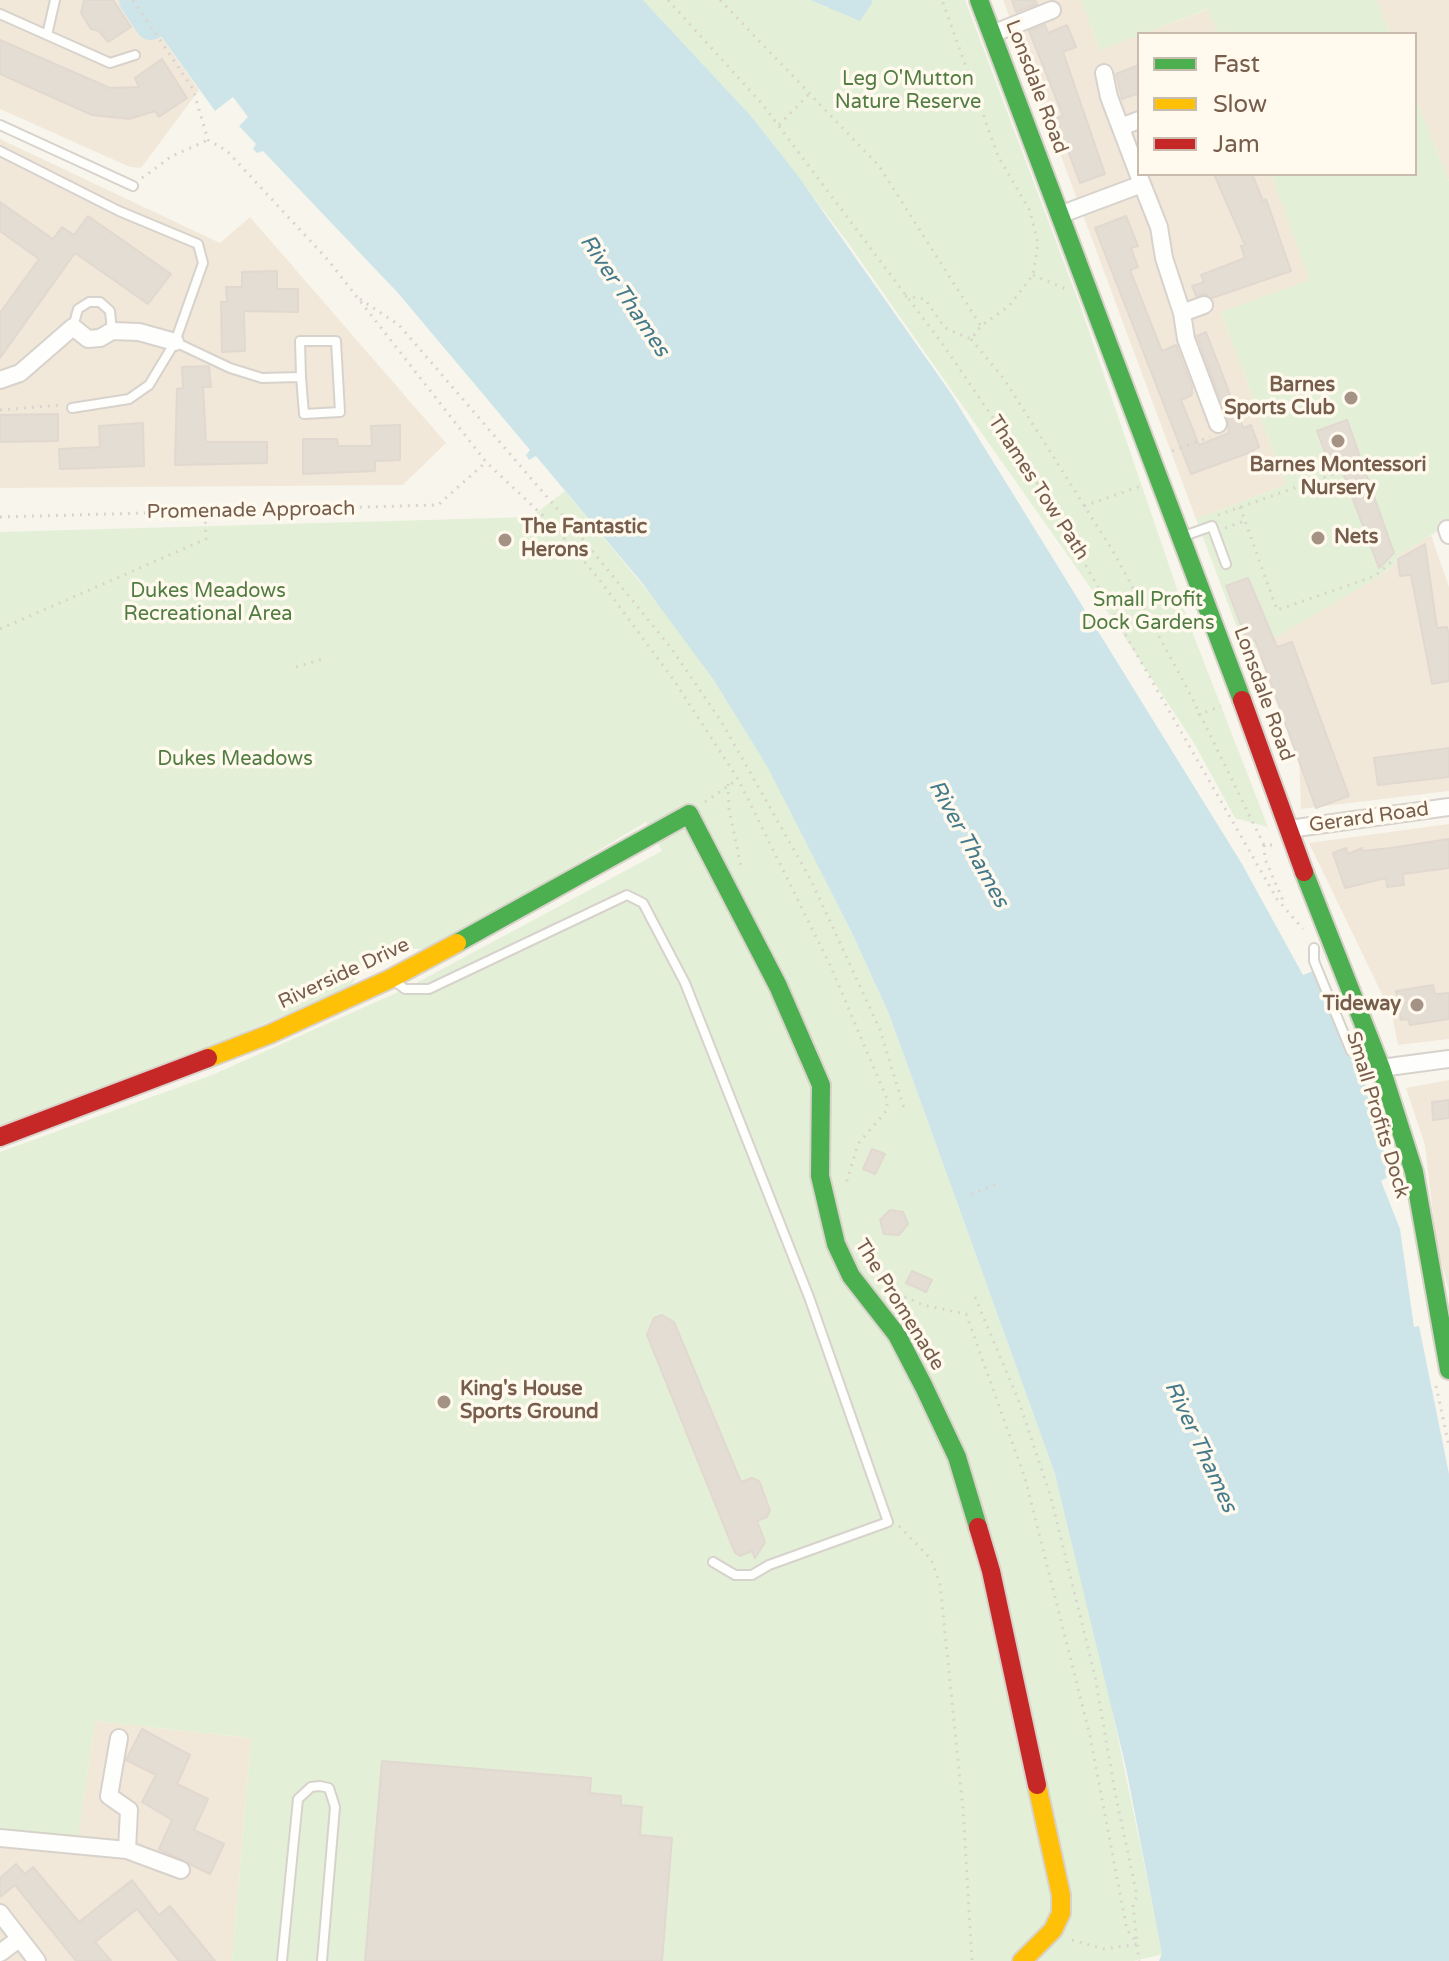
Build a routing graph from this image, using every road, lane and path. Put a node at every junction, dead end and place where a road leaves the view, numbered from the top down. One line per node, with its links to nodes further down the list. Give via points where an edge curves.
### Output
1 (55, 0): 10 (lane)
2 (133, 0): 18 (path, via 193,89)
3 (668, 0): 16 (path, Thames Tow Path)
4 (720, 0): 13 (path)
5 (942, 0): 25 (path, via 998,156 1030,211 1038,244)
6 (979, 0): 9 (street, Lonsdale Road)
7 (1052, 10): 9 (street)
8 (0, 14): 10 (lane)
9 (992, 34): 24 (street, Lonsdale Road)
10 (47, 35): 11 (lane, via 110,63)
11 (135, 55)
12 (1104, 73): 17 (street)
13 (811, 92): 16 (path); 31 (path, via 879,166)
14 (1137, 121): 17 (street)
15 (0, 125): 23 (lane)
16 (779, 125): 27 (path, Thames Tow Path)
17 (1121, 127): 20 (street)
18 (208, 140): 23 (path, via 172,156); 28 (path, via 227,151)
19 (0, 151): 35 (lane, via 198,244 203,263)
20 (1137, 170)
21 (1139, 176): 22 (street)
22 (1142, 184): 24 (street); 30 (street)
23 (133, 186)
24 (1062, 214): 41 (street, Lonsdale Road)
25 (1033, 275): 26 (path); 31 (path, via 1009,306)
26 (1048, 282)
27 (905, 296): 34 (path, via 925,299 945,328); 67 (path, Thames Tow Path, via 1046,496)
28 (357, 297): 42 (path); 73 (path, via 399,325 572,526 671,648 721,721 843,947 880,1030)
29 (1204, 305): 30 (street)
30 (1182, 313): 40 (street, via 1186,339)
31 (981, 326): 34 (path)
32 (73, 327): 33 (street, via 88,339); 33 (lane, via 78,309 100,302 110,311); 37 (street, via 20,373)
33 (112, 331): 35 (street)
34 (971, 339): 45 (path, via 1004,379)
35 (175, 342): 36 (lane, via 262,378); 38 (lane, via 149,385 129,399)
36 (301, 377): 36 (lane, via 300,341 336,341 340,412 304,414)
37 (0, 380)
38 (72, 408): 39 (path)
39 (0, 410)
40 (1218, 424): 41 (path, via 1221,433)
41 (1153, 457): 44 (street, Lonsdale Road)
42 (486, 462): 47 (path, Promenade Approach, via 438,505); 60 (path, via 555,527 599,579)
43 (1365, 463): 46 (path)
44 (1161, 479): 45 (path); 52 (street, Lonsdale Road)
45 (1084, 506): 59 (path)
46 (1240, 507): 49 (path); 50 (path)
47 (205, 513): 48 (path, Promenade Approach); 55 (path, via 206,539)
48 (0, 517)
49 (1210, 518)
50 (1245, 521): 51 (path); 53 (path, via 1277,610 1375,576)
51 (1234, 525)
52 (1183, 536): 54 (lane, via 1212,526); 58 (street, Lonsdale Road)
53 (1391, 562)
54 (1226, 564)
55 (0, 629)
56 (322, 659): 57 (path)
57 (296, 667)
58 (1241, 699): 59 (path); 64 (street, Lonsdale Road)
59 (1198, 715): 65 (path)
60 (738, 779): 61 (path); 76 (path, via 831,967 887,1099 887,1110 858,1144)
61 (728, 784): 63 (path); 66 (path)
62 (1449, 807): 64 (street, Gerard Road)
63 (689, 814): 69 (street, Riverside Drive); 91 (street, The Promenade, via 778,986 821,1085 820,1176 836,1244 851,1276 897,1335 957,1457 991,1571 1061,1895 1061,1913)
64 (1292, 837): 65 (path); 72 (street, Lonsdale Road)
65 (1264, 845): 67 (path)
66 (743, 876)
67 (1288, 911): 68 (path, Thames Tow Path)
68 (1314, 948): 70 (lane, via 1314,961)
69 (390, 979): 74 (street, Riverside Drive, via 211,1058); 84 (lane, via 405,989 429,989 627,895 643,903 691,997 809,1297)
70 (1351, 1051)
71 (1449, 1059): 72 (street)
72 (1381, 1068): 80 (street, Lonsdale Road, via 1414,1172)
73 (904, 1108)
74 (0, 1137)
75 (997, 1184): 77 (path)
76 (843, 1192)
77 (971, 1194)
78 (883, 1284): 93 (path, via 914,1302 966,1314 1025,1478 1090,1736 1127,1930)
79 (975, 1297): 93 (path, via 1014,1387 1050,1494 1089,1648 1137,1896 1133,1906)
80 (1446, 1332): 81 (street, Lonsdale Road)
81 (1449, 1370)
82 (1436, 1386): 83 (path)
83 (1449, 1446)
84 (888, 1522): 85 (lane, via 752,1575 735,1575); 98 (path, via 904,1529 931,1559 940,1584)
85 (713, 1562)
86 (119, 1738): 88 (street, via 109,1796 129,1810)
87 (0, 1838): 88 (street)
88 (127, 1850): 89 (street)
89 (181, 1870)
90 (0, 1913): 92 (street)
91 (1053, 1930): 93 (path, via 1084,1946); 99 (street)
92 (19, 1939): 94 (street); 95 (street)
93 (1138, 1944): 100 (path)
94 (0, 1953)
95 (37, 1961)
96 (282, 1961): 97 (lane, via 298,1799 320,1786 329,1788 335,1807)
97 (322, 1961)
98 (972, 1961)
99 (1022, 1961)
100 (1139, 1961)

